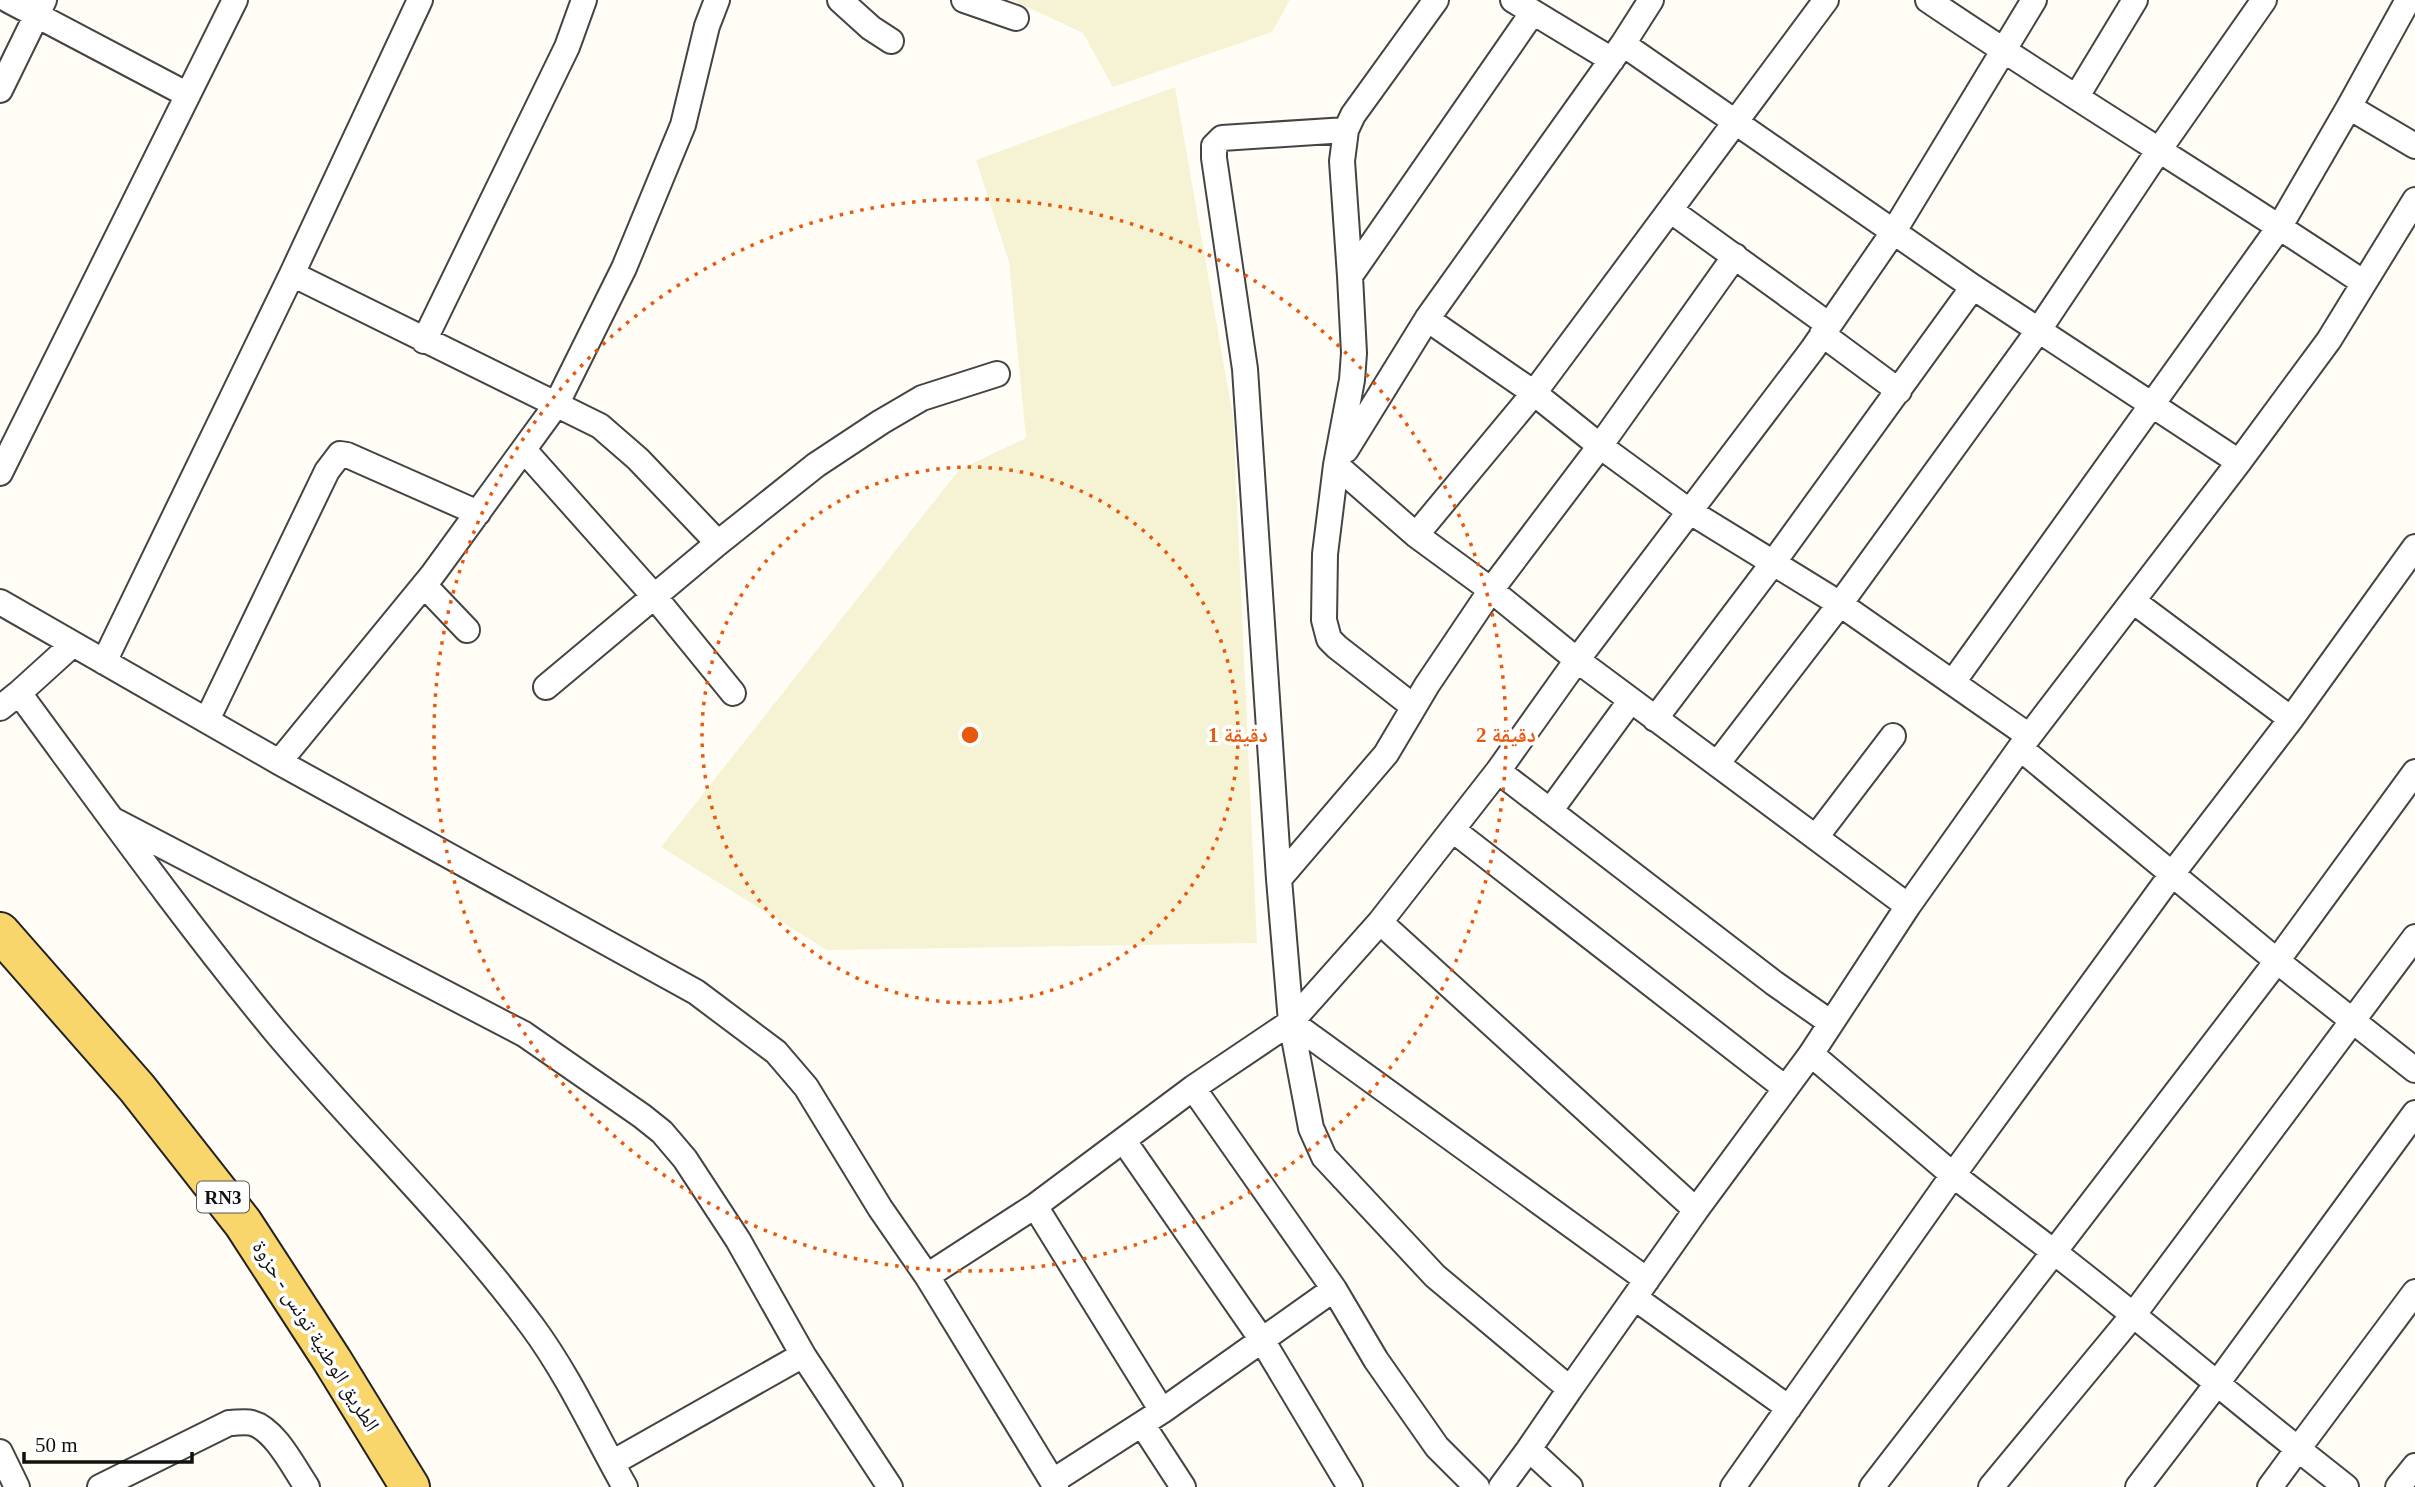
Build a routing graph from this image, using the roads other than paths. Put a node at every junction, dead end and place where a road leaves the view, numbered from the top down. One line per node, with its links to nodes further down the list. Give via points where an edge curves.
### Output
1 (8, 0): 17 (street)
2 (235, 0): 23 (street)
3 (420, 0): 35 (street)
4 (584, 0): 42 (street, via 567,47)
5 (717, 0): 46 (street, via 683,125 624,268)
6 (840, 0): 19 (street)
7 (964, 0): 18 (street)
8 (1436, 0): 27 (street)
9 (1651, 0): 21 (street)
10 (1826, 0): 26 (street)
11 (1928, 0): 20 (street)
12 (2034, 0): 20 (street)
13 (2135, 0): 24 (street)
14 (2264, 0): 29 (street)
15 (2408, 0): 25 (street)
16 (1533, 7): 21 (street); 36 (street)
17 (40, 8): 22 (street); 23 (street)
18 (1016, 18)
19 (891, 41)
20 (2004, 51): 24 (street); 33 (street)
21 (1617, 52): 26 (street); 39 (street)
22 (0, 90)
23 (188, 95): 52 (street)
24 (2077, 96): 29 (street)
25 (2349, 107): 28 (street); 32 (street)
26 (1735, 124): 31 (street); 33 (street)
27 (1346, 130): 36 (street, via 1342,161); 89 (street, via 1222,138 1214,146 1245,369)
28 (2415, 146)
29 (2159, 150): 32 (street); 41 (street)
30 (2415, 200): 37 (street)
31 (1671, 210): 34 (street); 45 (street)
32 (2280, 226): 37 (street); 47 (street)
33 (1894, 230): 38 (street); 40 (street)
34 (1735, 256): 40 (street); 48 (street)
35 (292, 274): 42 (street); 68 (street)
36 (1350, 276): 51 (street, via 1352,380)
37 (2364, 283): 50 (street, via 2329,340)
38 (1973, 288): 41 (street); 44 (street)
39 (1427, 319): 45 (street); 51 (street)
40 (1826, 329): 44 (street); 53 (street)
41 (2038, 331): 47 (street); 64 (street)
42 (424, 341): 46 (street)
43 (997, 374): 56 (street, via 922,398 881,422 816,465)
44 (1899, 391): 58 (street)
45 (1534, 393): 48 (street); 55 (street)
46 (556, 405): 49 (street); 56 (street, via 600,426 619,442)
47 (2151, 407): 50 (street); 69 (street)
48 (1600, 446): 53 (street); 60 (street)
49 (524, 450): 54 (street); 61 (street)
50 (2239, 462): 62 (street)
51 (1336, 466): 55 (street); 74 (street, via 1325,554 1324,620 1329,639)
52 (0, 473)
53 (1689, 510): 58 (street); 67 (street)
54 (478, 513): 59 (street); 77 (street, via 340,454 327,471)
55 (1416, 535): 60 (street)
56 (718, 543): 61 (street)
57 (2415, 547): 76 (street)
58 (1773, 563): 64 (street); 75 (street)
59 (424, 586): 65 (street); 80 (street)
60 (1491, 590): 67 (street); 74 (street)
61 (654, 596): 70 (street); 71 (street)
62 (2133, 601): 76 (street); 79 (street)
63 (0, 602): 66 (street)
64 (1840, 604): 69 (street); 81 (street)
65 (467, 630)
66 (73, 645): 68 (street); 72 (street)
67 (1577, 660): 73 (street); 82 (street)
68 (104, 662): 77 (street)
69 (1953, 682): 79 (street)
70 (546, 687)
71 (733, 693)
72 (10, 700): 85 (street)
73 (1631, 700): 75 (street); 84 (street)
74 (1414, 707): 89 (street, via 1386,754)
75 (1655, 719): 81 (street)
76 (2291, 719): 88 (street)
77 (207, 720): 80 (street)
78 (1893, 736): 87 (street)
79 (2025, 742): 88 (street); 90 (street)
80 (279, 762): 108 (street, via 696,992 776,1052 806,1087)
81 (1717, 764): 87 (street)
82 (1498, 771): 84 (street); 86 (street)
83 (2415, 772): 94 (street)
84 (1550, 811): 97 (street)
85 (111, 818): 114 (street, via 524,1034 642,1116 685,1159 738,1240); 122 (street, via 183,918 277,1033 453,1227 534,1328)
86 (1453, 830): 91 (street); 101 (street)
87 (1816, 837): 90 (street)
88 (2172, 874): 94 (street); 104 (street)
89 (1279, 879): 96 (street)
90 (1908, 906): 97 (street)
91 (1380, 922): 96 (street); 106 (street)
92 (0, 932): 128 (main road, الطريق الوطنية تونس - حزوة / RN3, via 137,1088 243,1223)
93 (2415, 937): 95 (street)
94 (2277, 961): 95 (street); 107 (street)
95 (2353, 1021): 99 (street); 112 (street)
96 (1291, 1022): 100 (street); 110 (street); 116 (street, via 1311,1128 1324,1157 1435,1276)
97 (1831, 1023): 98 (street)
98 (1811, 1054): 101 (street); 104 (street)
99 (2415, 1070)
100 (1193, 1088): 103 (street); 109 (street)
101 (1785, 1088): 106 (street)
102 (2415, 1113): 115 (street)
103 (1124, 1141): 105 (street); 113 (street)
104 (1954, 1175): 107 (street); 117 (street)
105 (1035, 1206): 108 (street); 118 (street)
106 (1696, 1210): 110 (street)
107 (2054, 1252): 112 (street); 137 (street)
108 (927, 1276): 124 (street)
109 (1334, 1289): 113 (street); 133 (street, via 1376,1360 1437,1447)
110 (1641, 1289): 116 (street); 117 (street)
111 (2415, 1292): 119 (street)
112 (2134, 1314): 115 (street); 138 (street)
113 (1262, 1340): 118 (street); 132 (street)
114 (803, 1355): 122 (street); 130 (street)
115 (2216, 1385): 119 (street); 139 (street)
116 (1570, 1389): 120 (street)
117 (1790, 1408): 136 (street)
118 (1152, 1417): 124 (street); 131 (street)
119 (2298, 1448): 140 (street); 141 (street)
120 (1529, 1450): 134 (street); 135 (street)
121 (0, 1452): 125 (street)
122 (612, 1463): 129 (street)
123 (2415, 1466): 142 (street)
124 (1054, 1484)
125 (17, 1487)
126 (100, 1487): 127 (street, via 229,1423 241,1422 264,1428)
127 (307, 1487)
128 (410, 1487)
129 (625, 1487)
130 (890, 1487)
131 (1183, 1487)
132 (1350, 1487)
133 (1477, 1487)
134 (1501, 1487)
135 (1570, 1487)
136 (1733, 1487)
137 (1872, 1487)
138 (1992, 1487)
139 (2138, 1487)
140 (2270, 1487)
141 (2346, 1487)
142 (2398, 1487)

